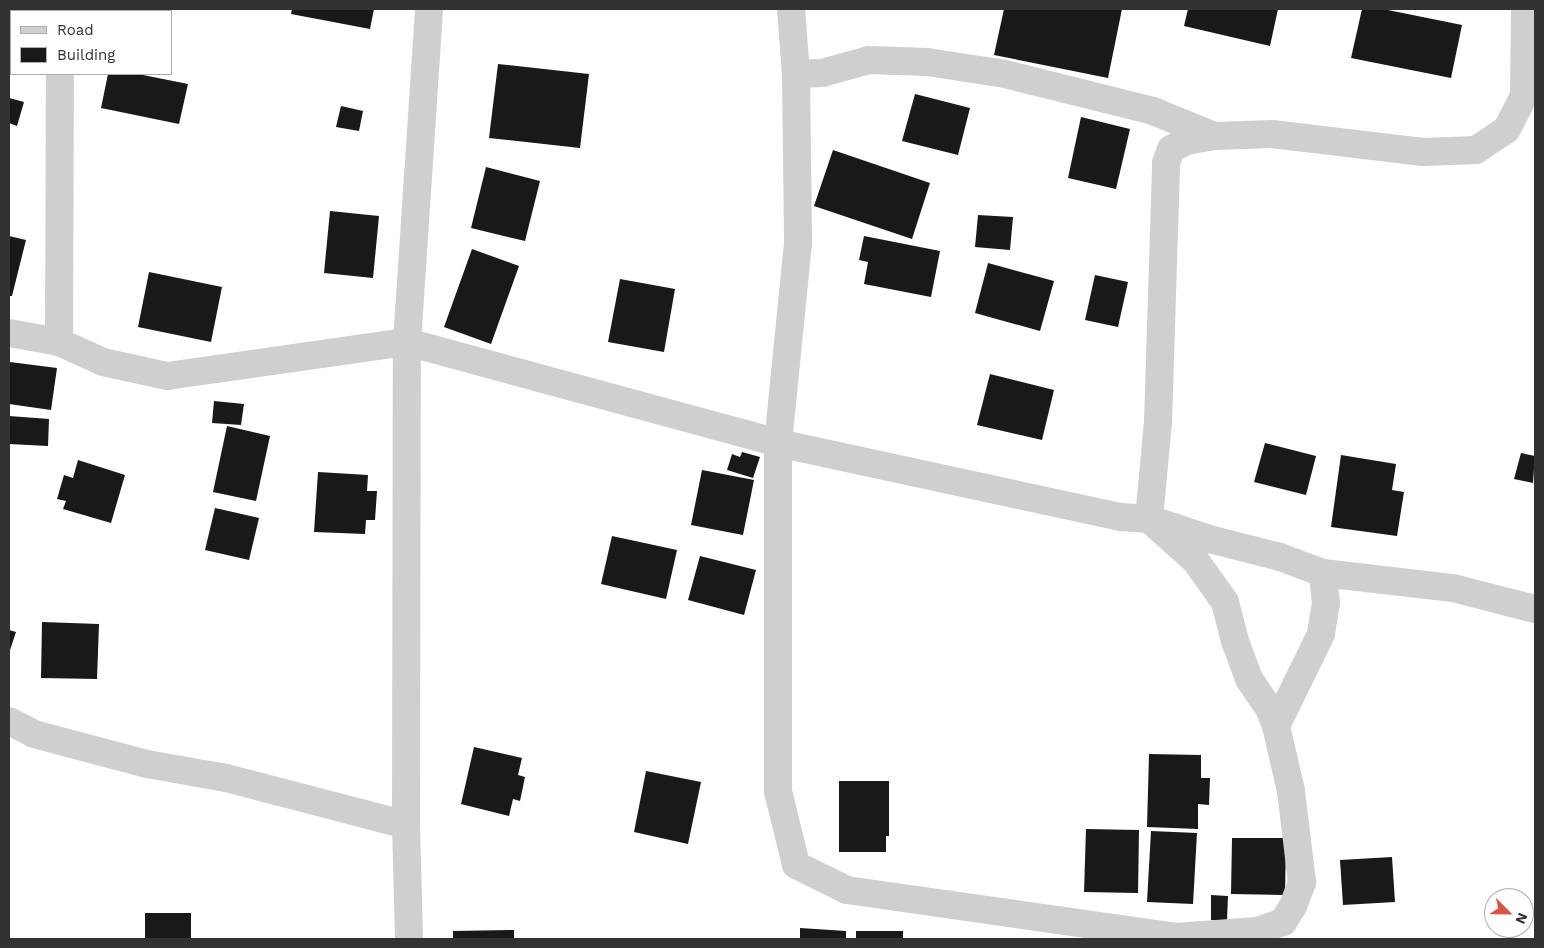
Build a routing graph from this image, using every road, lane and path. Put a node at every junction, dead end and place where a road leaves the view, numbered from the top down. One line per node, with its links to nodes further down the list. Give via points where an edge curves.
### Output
1 (429, 9): 9 (street)
2 (791, 9): 4 (street)
3 (1525, 9): 6 (street, via 1524,95 1507,129 1476,150 1423,152 1272,134)
4 (796, 74): 6 (street, via 822,73 869,60 927,62 1005,74 1144,109); 10 (street, via 798,243)
5 (60, 75): 8 (street)
6 (1214, 136): 11 (street, via 1186,140 1172,149 1166,163 1158,422)
7 (9, 333): 8 (street)
8 (59, 342): 9 (street, via 103,362 167,376)
9 (407, 342): 10 (street); 16 (street)
10 (778, 443): 11 (street, via 1121,517); 15 (street, via 778,791 796,865 847,890 1176,937 1257,931 1283,922 1302,882 1290,791)
11 (1149, 519): 12 (street, via 1213,540 1280,556); 15 (street, via 1195,560 1225,602 1249,680 1270,710)
12 (1323, 573): 13 (street, via 1453,588); 15 (street, via 1326,603 1321,634)
13 (1535, 609)
14 (9, 721): 16 (street, via 34,734 147,764 226,778)
15 (1276, 726)
16 (406, 825): 17 (street)
17 (409, 939)

